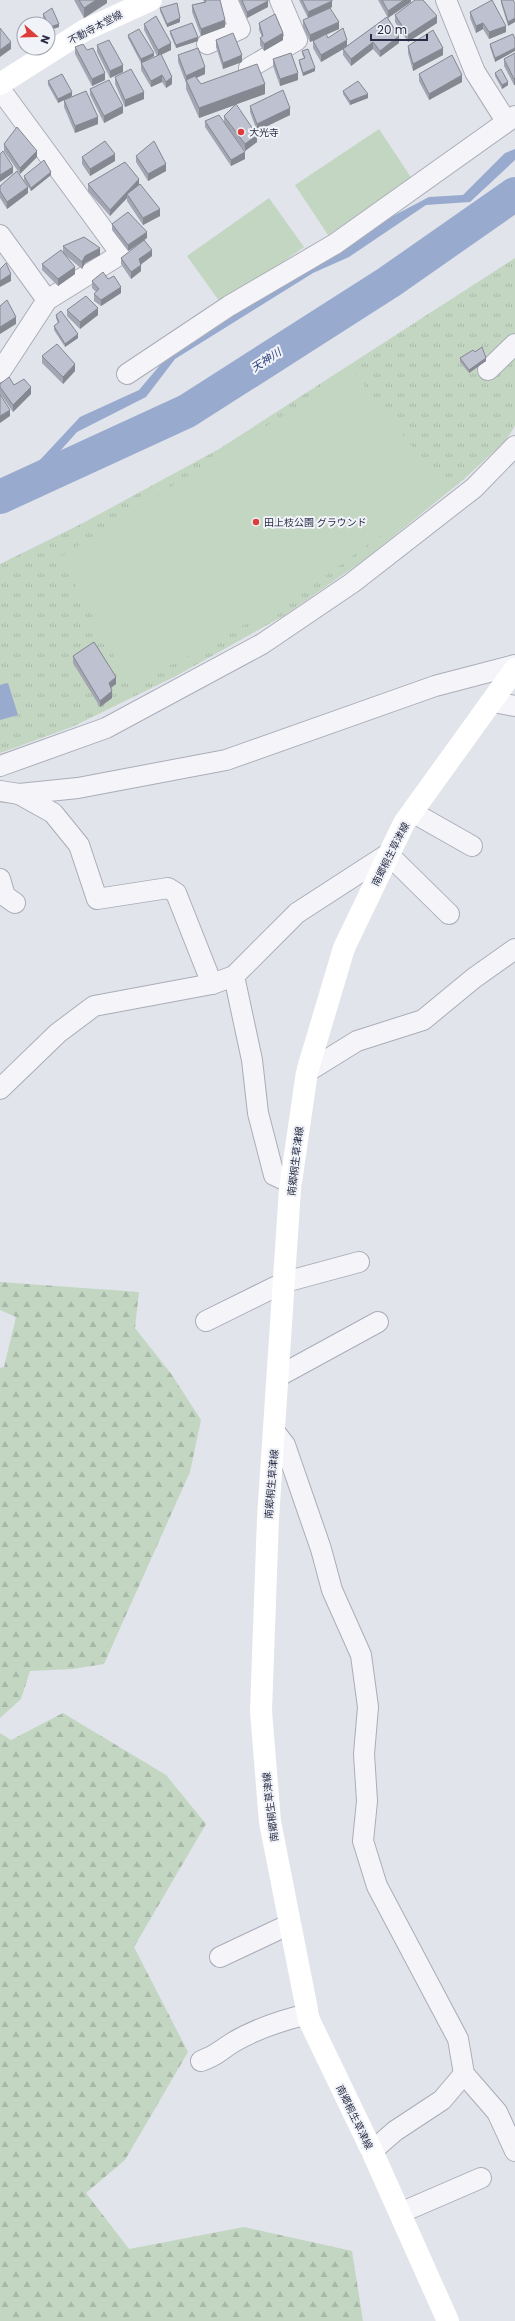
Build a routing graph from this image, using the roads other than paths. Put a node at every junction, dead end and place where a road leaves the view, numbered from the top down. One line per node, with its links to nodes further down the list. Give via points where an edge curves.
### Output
1 (152, 0): 7 (main road, 不動寺本堂線, via 85,30)
2 (226, 0): 5 (street, via 240,29)
3 (280, 0): 6 (street, via 297,40)
4 (446, 0): 9 (street, via 475,72)
5 (207, 44)
6 (249, 68)
7 (0, 84)
8 (0, 89): 11 (street, via 121,254)
9 (511, 118): 15 (street, via 335,244 229,306)
10 (0, 235): 11 (street)
11 (47, 300): 14 (street)
12 (515, 344): 13 (street)
13 (488, 370)
14 (0, 372)
15 (127, 374)
16 (515, 446): 21 (street, via 474,488 358,579 262,644 106,728)
17 (515, 665): 22 (street, via 435,686 226,760 78,788)
18 (515, 669): 19 (main road, 南郷桐生草津線)
19 (493, 702): 20 (street); 23 (main road, 南郷桐生草津線)
20 (515, 706)
21 (0, 766)
22 (10, 792): 31 (street, via 53,813 79,845 97,899 168,888 176,893)
23 (412, 812): 24 (street); 25 (main road, 南郷桐生草津線)
24 (472, 846)
25 (388, 854): 28 (street); 30 (street, via 297,913); 32 (main road, 南郷桐生草津線, via 344,948)
26 (0, 879): 27 (street, via 5,896)
27 (15, 902)
28 (449, 914)
29 (515, 950): 32 (street, via 474,978 423,1020 357,1041)
30 (234, 976): 31 (street); 34 (street, via 252,1060 258,1113 274,1175)
31 (212, 984): 33 (street, via 94,1006 58,1033)
32 (307, 1072): 34 (main road, 南郷桐生草津線)
33 (0, 1089)
34 (291, 1183): 36 (main road, 南郷桐生草津線)
35 (359, 1262): 36 (street)
36 (285, 1282): 37 (street); 39 (main road, 南郷桐生草津線)
37 (206, 1321)
38 (378, 1322): 39 (street)
39 (279, 1376): 40 (main road, 南郷桐生草津線)
40 (275, 1432): 41 (main road, 南郷桐生草津線, via 268,1518 261,1711 270,1822); 45 (street, via 284,1445 321,1549 332,1590 361,1655 368,1706 364,1754 367,1801 363,1841 377,1886 458,2039)
41 (290, 1924): 42 (street); 43 (main road, 南郷桐生草津線)
42 (220, 1957)
43 (308, 2014): 44 (street, via 282,2020 232,2043 216,2056); 46 (main road, 南郷桐生草津線)
44 (201, 2061)
45 (464, 2074): 46 (street, via 442,2100 395,2130); 47 (street, via 498,2112)
46 (372, 2151): 49 (main road, 南郷桐生草津線)
47 (515, 2151)
48 (481, 2178): 49 (street)
49 (400, 2213): 50 (main road, 南郷桐生草津線)
50 (448, 2321)

